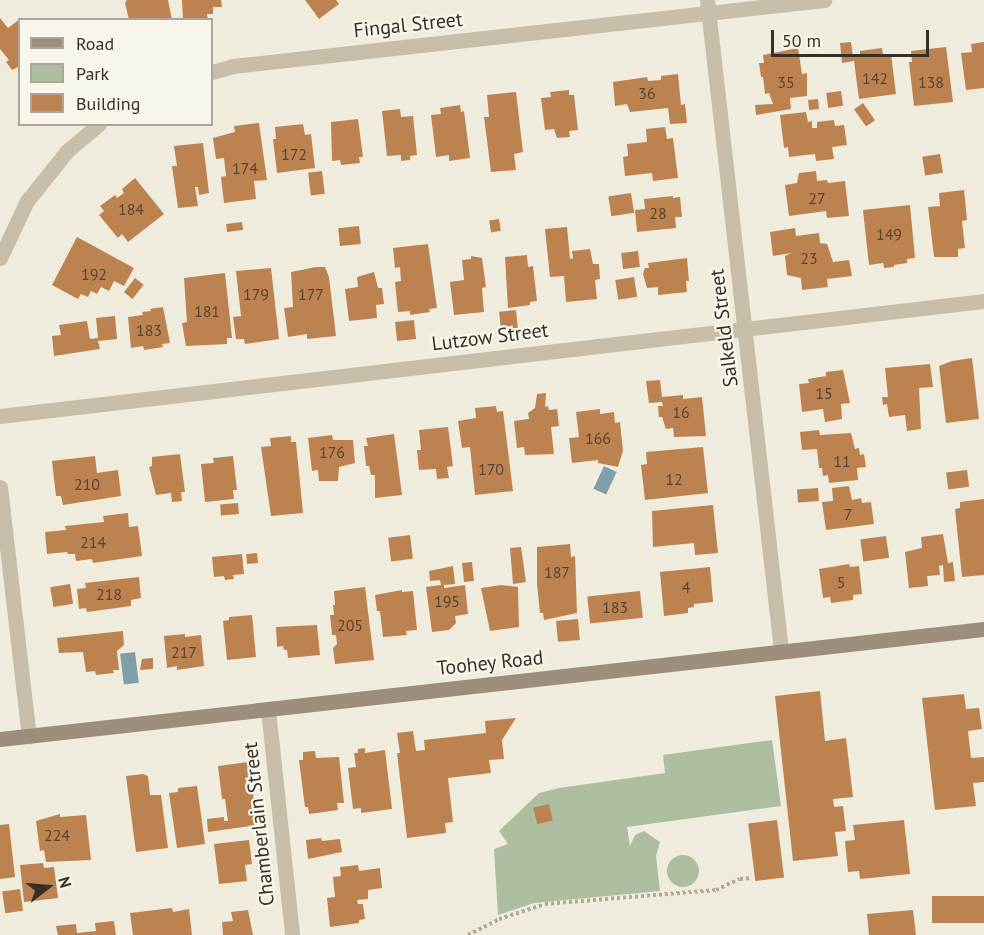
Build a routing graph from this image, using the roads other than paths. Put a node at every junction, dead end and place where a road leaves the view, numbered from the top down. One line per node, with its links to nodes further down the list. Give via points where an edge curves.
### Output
1 (824, 0): 2 (street, Fingal Street)
2 (708, 6): 3 (street, Fingal Street, via 233,66); 7 (street, Salkeld Street)
3 (213, 72)
4 (97, 126): 5 (street, via 67,151 27,201)
5 (0, 258)
6 (984, 301): 7 (street, Lutzow Street)
7 (745, 328): 8 (street, Lutzow Street); 11 (street, Salkeld Street)
8 (0, 416)
9 (0, 487): 13 (street)
10 (984, 628): 11 (main road, Toohey Road)
11 (781, 651): 12 (main road, Toohey Road)
12 (268, 709): 13 (main road, Toohey Road); 15 (street, Chamberlain Street)
13 (29, 736): 14 (main road, Toohey Road)
14 (0, 739)
15 (292, 935)

